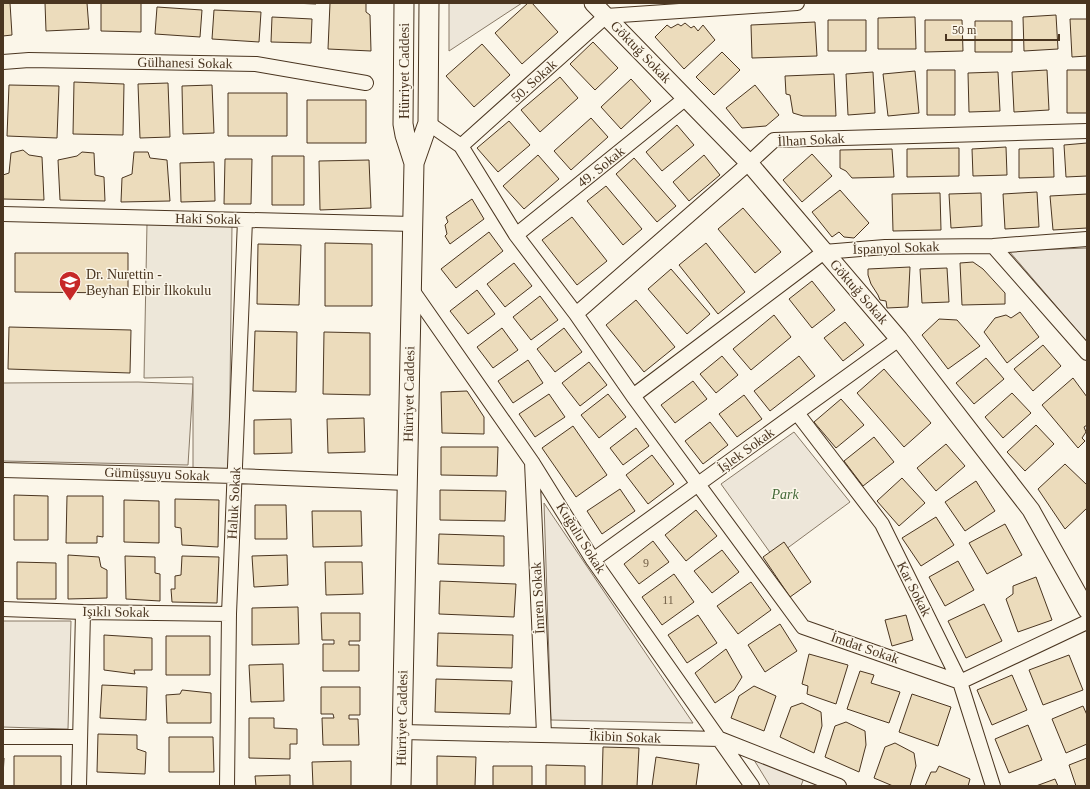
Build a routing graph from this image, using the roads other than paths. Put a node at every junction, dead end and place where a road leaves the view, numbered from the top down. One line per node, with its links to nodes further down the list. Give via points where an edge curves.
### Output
1 (404, 3): 12 (main road, Hürriyet Caddesi, via 403,124)
2 (429, 3): 9 (main road)
3 (593, 3): 5 (street, Göktuğ Sokak)
4 (797, 3): 5 (street)
5 (606, 16): 8 (street, Göktuğ Sokak); 11 (street, 50. Sokak)
6 (3, 62): 7 (street, Gülhanesi Sokak, via 29,60 256,64)
7 (366, 83)
8 (686, 98): 13 (street, Göktuğ Sokak); 17 (street, 49. Sokak)
9 (428, 123): 11 (street); 12 (main road)
10 (1087, 131): 13 (street, İlhan Sokak, via 774,140)
11 (461, 146): 17 (street, İmdat Sokak)
12 (414, 163): 16 (main road, Hürriyet Caddesi)
13 (749, 163): 20 (street, Göktuğ Sokak); 22 (street, İlhan Sokak)
14 (3, 214): 15 (street, Haki Sokak)
15 (245, 220): 16 (street, Haki Sokak); 29 (street, Haluk Sokak)
16 (413, 224): 21 (main road, Hürriyet Caddesi)
17 (516, 235): 22 (street, İmdat Sokak)
18 (1087, 239): 19 (street, İspanyol Sokak)
19 (993, 246): 20 (street, İspanyol Sokak, via 884,247); 24 (street)
20 (824, 252): 23 (street, Göktuğ Sokak); 25 (street)
21 (412, 290): 27 (street, Kuğulu Sokak); 30 (main road, Hürriyet Caddesi)
22 (576, 314): 25 (street, İmdat Sokak)
23 (899, 339): 26 (street, İşlek Sokak); 34 (street, Göktuğ Sokak, via 1031,510)
24 (1087, 353)
25 (633, 396): 31 (street, İmdat Sokak)
26 (797, 413): 31 (street, İşlek Sokak); 38 (street, Kar Sokak, via 882,524)
27 (532, 462): 32 (street, Kuğulu Sokak); 40 (street, İmren Sokak)
28 (3, 470): 29 (street, Gümüşsuyu Sokak)
29 (235, 476): 30 (street, Gümüşsuyu Sokak); 36 (street, Haluk Sokak)
30 (407, 484): 39 (main road, Hürriyet Caddesi)
31 (698, 484): 32 (street, İşlek Sokak); 38 (street, İmdat Sokak, via 803,627)
32 (593, 560): 43 (street, Kuğulu Sokak)
33 (3, 609): 35 (street, Işıklı Sokak)
34 (1087, 610)
35 (83, 612): 36 (street, Işıklı Sokak); 42 (street)
36 (229, 614): 45 (street, Haluk Sokak)
37 (1087, 622): 38 (street)
38 (960, 682): 49 (street, Kar Sokak)
39 (402, 732): 40 (street, İkibin Sokak); 46 (main road, Hürriyet Caddesi)
40 (544, 734): 43 (street, İkibin Sokak)
41 (3, 737): 42 (street)
42 (80, 737): 44 (street)
43 (720, 739): 47 (street, Kuğulu Sokak); 48 (street, İkibin Sokak)
44 (79, 786)
45 (227, 786)
46 (401, 786)
47 (752, 786)
48 (838, 786)
49 (993, 786)

